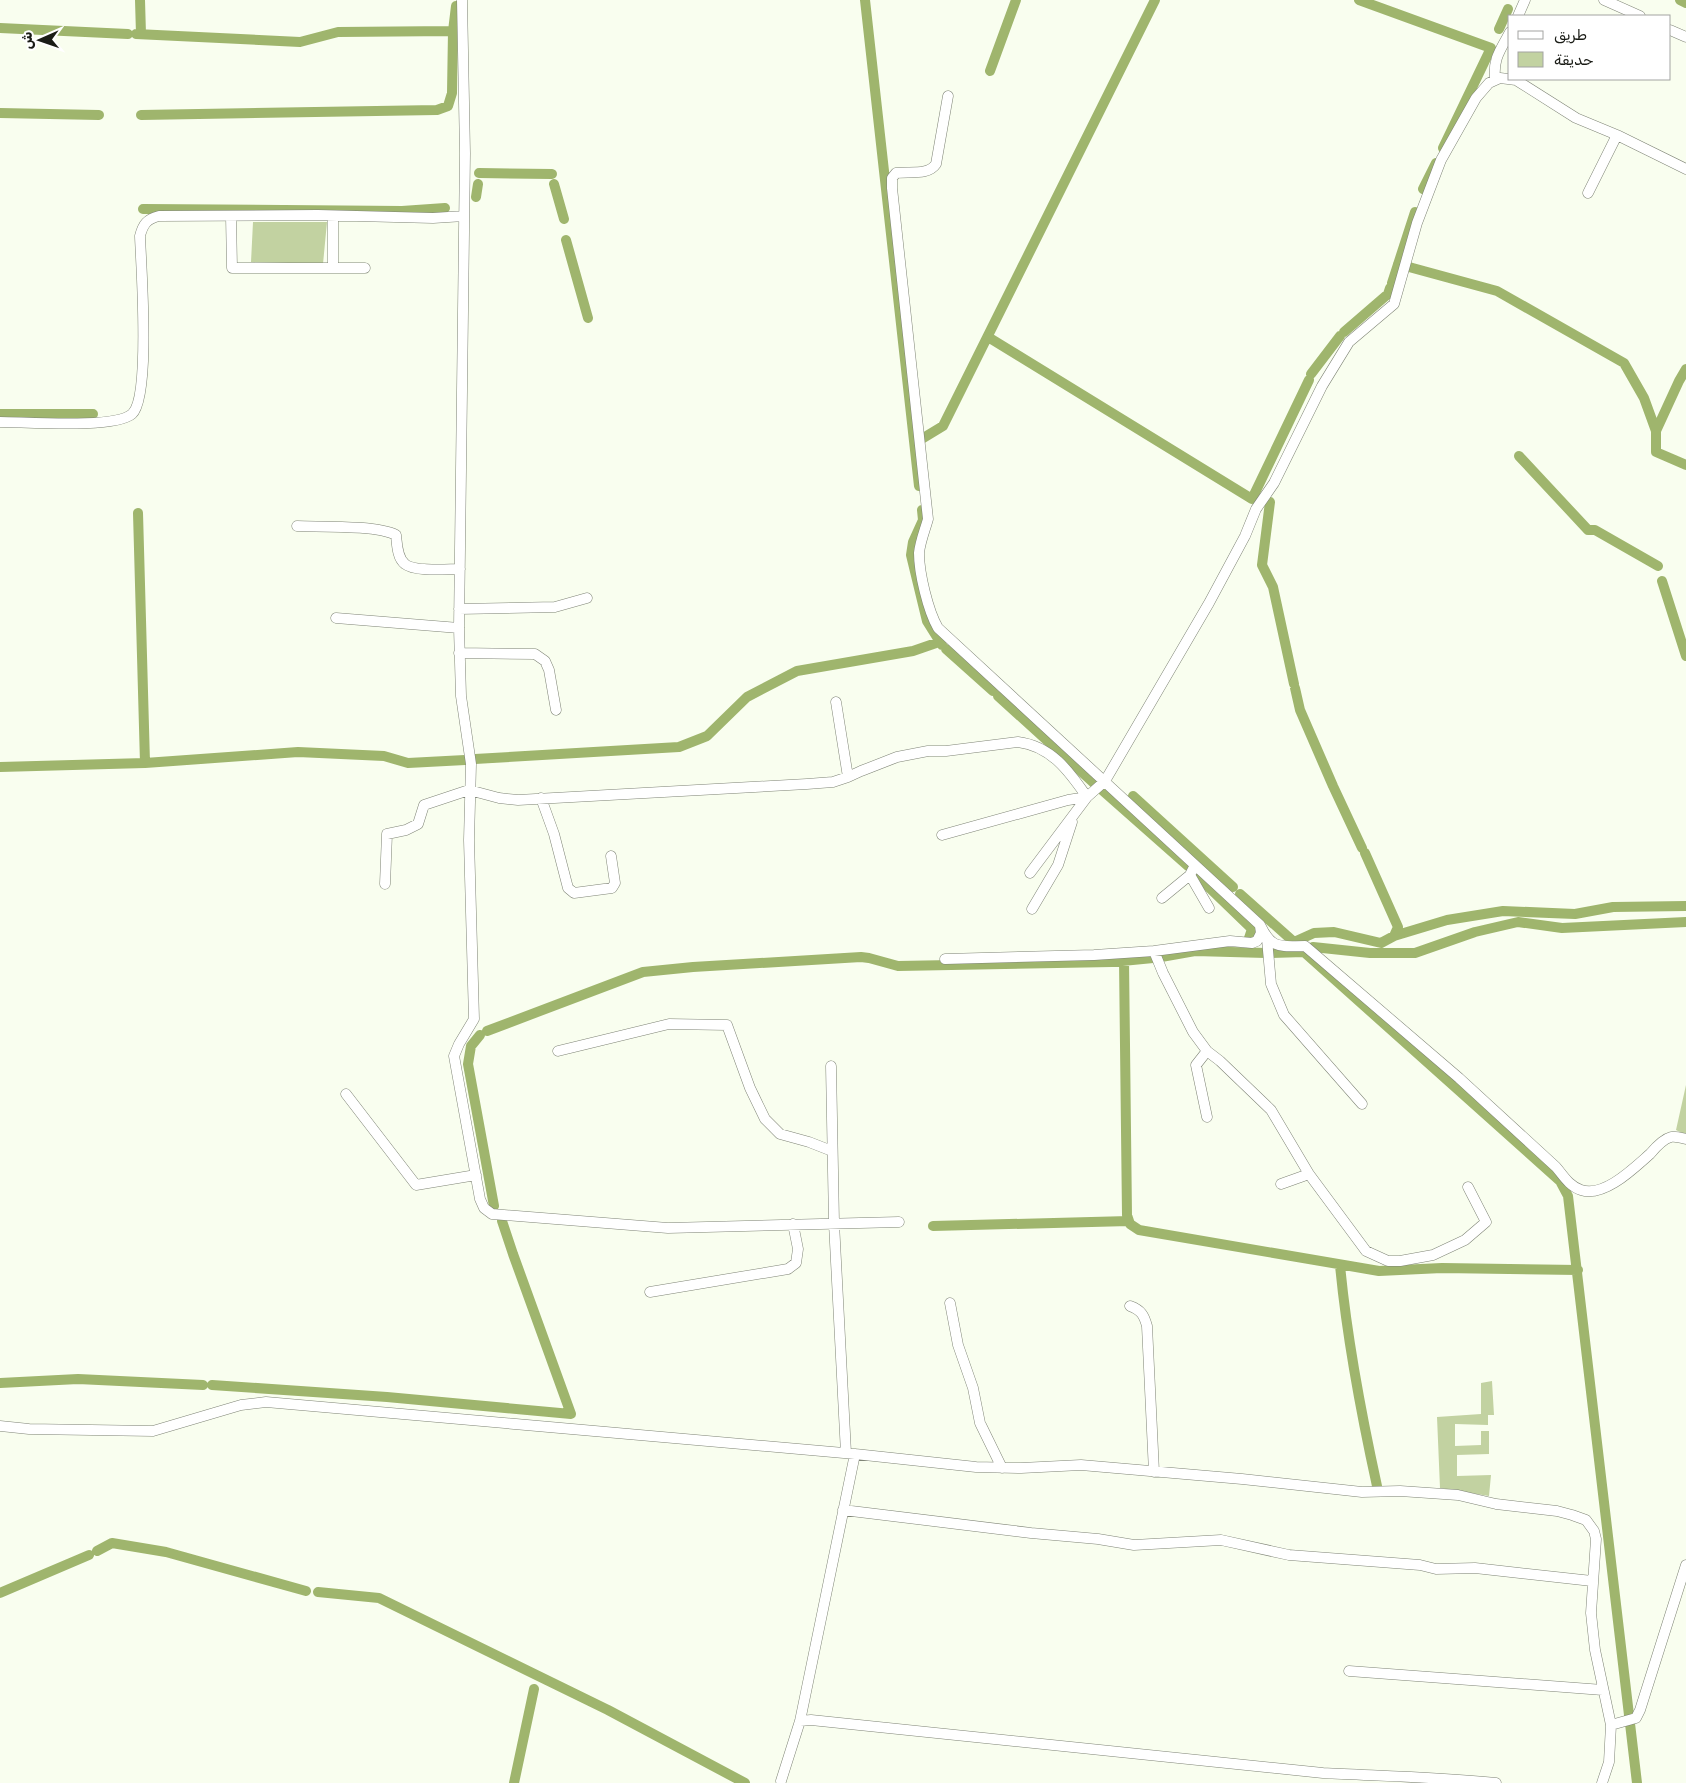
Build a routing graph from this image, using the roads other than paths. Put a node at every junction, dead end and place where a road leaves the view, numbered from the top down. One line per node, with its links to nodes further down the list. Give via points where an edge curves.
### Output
1 (462, 0): 18 (street)
2 (1525, 0): 4 (street)
3 (1604, 0): 5 (street)
4 (1518, 15)
5 (1638, 15)
6 (1671, 30): 8 (street)
7 (1508, 36): 10 (street, via 1496,59)
8 (1686, 37)
9 (1508, 79): 10 (street)
10 (1495, 80): 32 (street, via 1476,98 1441,160 1394,304 1350,342 1322,386 1209,603)
11 (1516, 80): 13 (street, via 1576,118)
12 (948, 96): 32 (street, via 936,164 927,171 896,173 892,178 928,519 919,551 920,565 931,617 949,640)
13 (1617, 135): 14 (street); 15 (street)
14 (1686, 169)
15 (1588, 193)
16 (231, 216): 17 (street); 19 (street, via 232,268); 21 (street, via 160,216 150,218 142,226 143,377 139,401 132,414 97,423)
17 (333, 216): 18 (street); 19 (street)
18 (464, 216): 23 (street)
19 (333, 268): 20 (street)
20 (365, 268)
21 (0, 422)
22 (297, 526): 23 (street, via 390,532 396,535 398,553 405,564 415,568)
23 (460, 569): 25 (street)
24 (587, 598): 25 (street, via 555,606)
25 (459, 608): 27 (street)
26 (336, 618): 27 (street)
27 (459, 628): 28 (street)
28 (460, 653): 30 (street, via 535,654 545,661 549,670); 33 (street, via 461,696 471,764)
29 (836, 702): 31 (street)
30 (556, 710)
31 (848, 777): 34 (street, via 897,757 1018,742 1029,743 1048,752 1074,777); 35 (street, via 807,784)
32 (1105, 781): 34 (street); 39 (street)
33 (469, 790): 35 (street, via 499,798); 42 (street, via 424,804 418,824 387,834); 59 (street, via 474,1020 454,1056)
34 (1087, 797): 36 (street); 37 (street)
35 (541, 798): 38 (street, via 568,888 574,893 612,888 615,883)
36 (1074, 814): 40 (street); 44 (street, via 1058,865)
37 (942, 835)
38 (611, 856)
39 (1195, 865): 41 (street); 46 (street)
40 (1030, 873)
41 (1190, 875): 43 (street); 45 (street)
42 (386, 884)
43 (1162, 898)
44 (1032, 908)
45 (1209, 908)
46 (1260, 925): 47 (street); 48 (street, via 1261,933 1252,943 1230,941)
47 (1267, 939): 54 (street, via 1271,984 1284,1015); 56 (street, via 1278,946 1305,946 1459,1078 1556,1166 1569,1183 1581,1190 1595,1191 1610,1185 1661,1143 1672,1137)
48 (1154, 951): 49 (street); 51 (street, via 1193,1032)
49 (945, 959)
50 (558, 1051): 57 (street, via 669,1024 727,1025 765,1119 780,1134)
51 (1207, 1051): 55 (street, via 1196,1065); 58 (street, via 1271,1110)
52 (831, 1066): 57 (street)
53 (346, 1094): 59 (street, via 416,1185)
54 (1362, 1104)
55 (1207, 1117)
56 (1686, 1139)
57 (832, 1152): 62 (street)
58 (1309, 1174): 60 (street); 61 (street, via 1366,1250 1388,1261 1432,1255 1465,1240 1486,1222)
59 (476, 1175): 64 (street, via 480,1199 492,1214 668,1228)
60 (1281, 1184)
61 (1468, 1187)
62 (834, 1222): 63 (street); 64 (street); 69 (street)
63 (899, 1222)
64 (793, 1224): 65 (street, via 798,1249 796,1263 788,1268)
65 (650, 1292)
66 (950, 1303): 70 (street, via 980,1423)
67 (1130, 1306): 71 (street, via 1144,1315 1147,1326)
68 (0, 1426): 69 (street, via 153,1431 241,1405 266,1402)
69 (851, 1454): 70 (street); 72 (street)
70 (1002, 1468): 71 (street, via 1081,1465)
71 (1154, 1472): 74 (street, via 1354,1491 1458,1495 1496,1504 1557,1511 1586,1520 1594,1531 1596,1549)
72 (843, 1510): 74 (street, via 1134,1545 1221,1540 1289,1555 1436,1569 1475,1568); 77 (street)
73 (1686, 1565): 78 (street, via 1640,1710 1636,1718)
74 (1592, 1581): 76 (street, via 1594,1650)
75 (1349, 1671): 76 (street)
76 (1603, 1690): 78 (street)
77 (800, 1721): 79 (street); 80 (street, via 1323,1773)
78 (1611, 1725): 81 (street, via 1609,1762)
79 (782, 1782)
80 (1496, 1783)
81 (1602, 1783)

